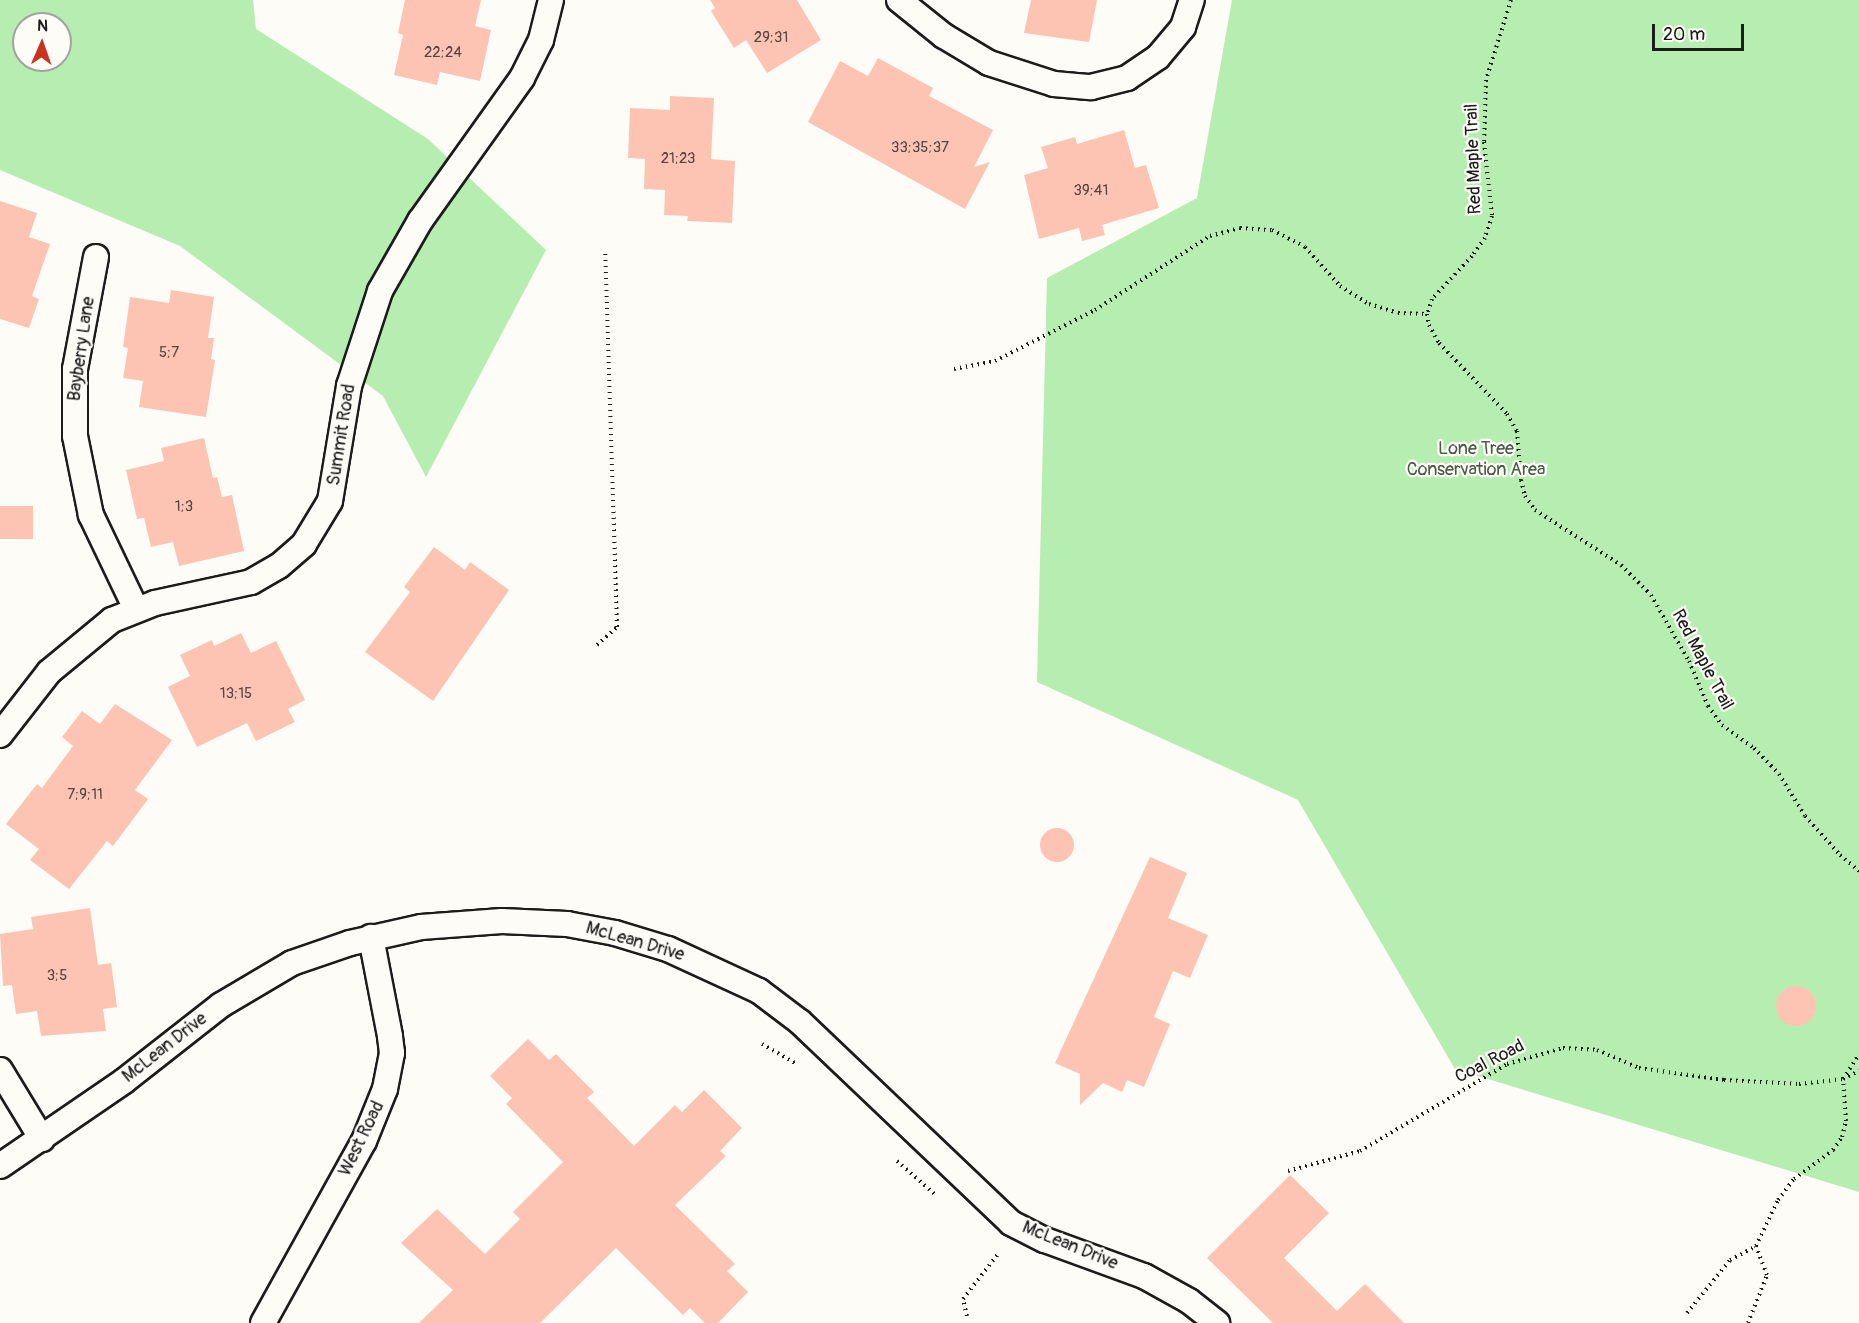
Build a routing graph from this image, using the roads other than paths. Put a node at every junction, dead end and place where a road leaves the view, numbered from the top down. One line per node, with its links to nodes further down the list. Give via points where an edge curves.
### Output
1 (550, 0): 5 (street, Summit Road, via 532,59 482,139 407,242 380,291 345,405 335,483 324,516 304,544 279,566 251,582)
2 (899, 0): 3 (street, via 944,36 989,63 1034,80 1091,87 1126,78 1158,57 1183,27)
3 (1192, 0)
4 (96, 257): 5 (street, Bayberry Lane, via 75,369 75,436 91,515)
5 (136, 609): 6 (street, Summit Road, via 112,620 64,657 33,689)
6 (0, 735)
7 (371, 937): 9 (street, McLean Drive, via 313,954 258,980); 11 (street, West Road, via 391,1044 385,1089 364,1141); 12 (street, McLean Drive, via 446,924 558,923 639,940 720,970 759,991 800,1023 1011,1222 1045,1240 1144,1276 1189,1301)
8 (0, 1070): 9 (street)
9 (42, 1138): 10 (street, McLean Drive)
10 (2, 1159)
11 (263, 1323)
12 (1217, 1323)

